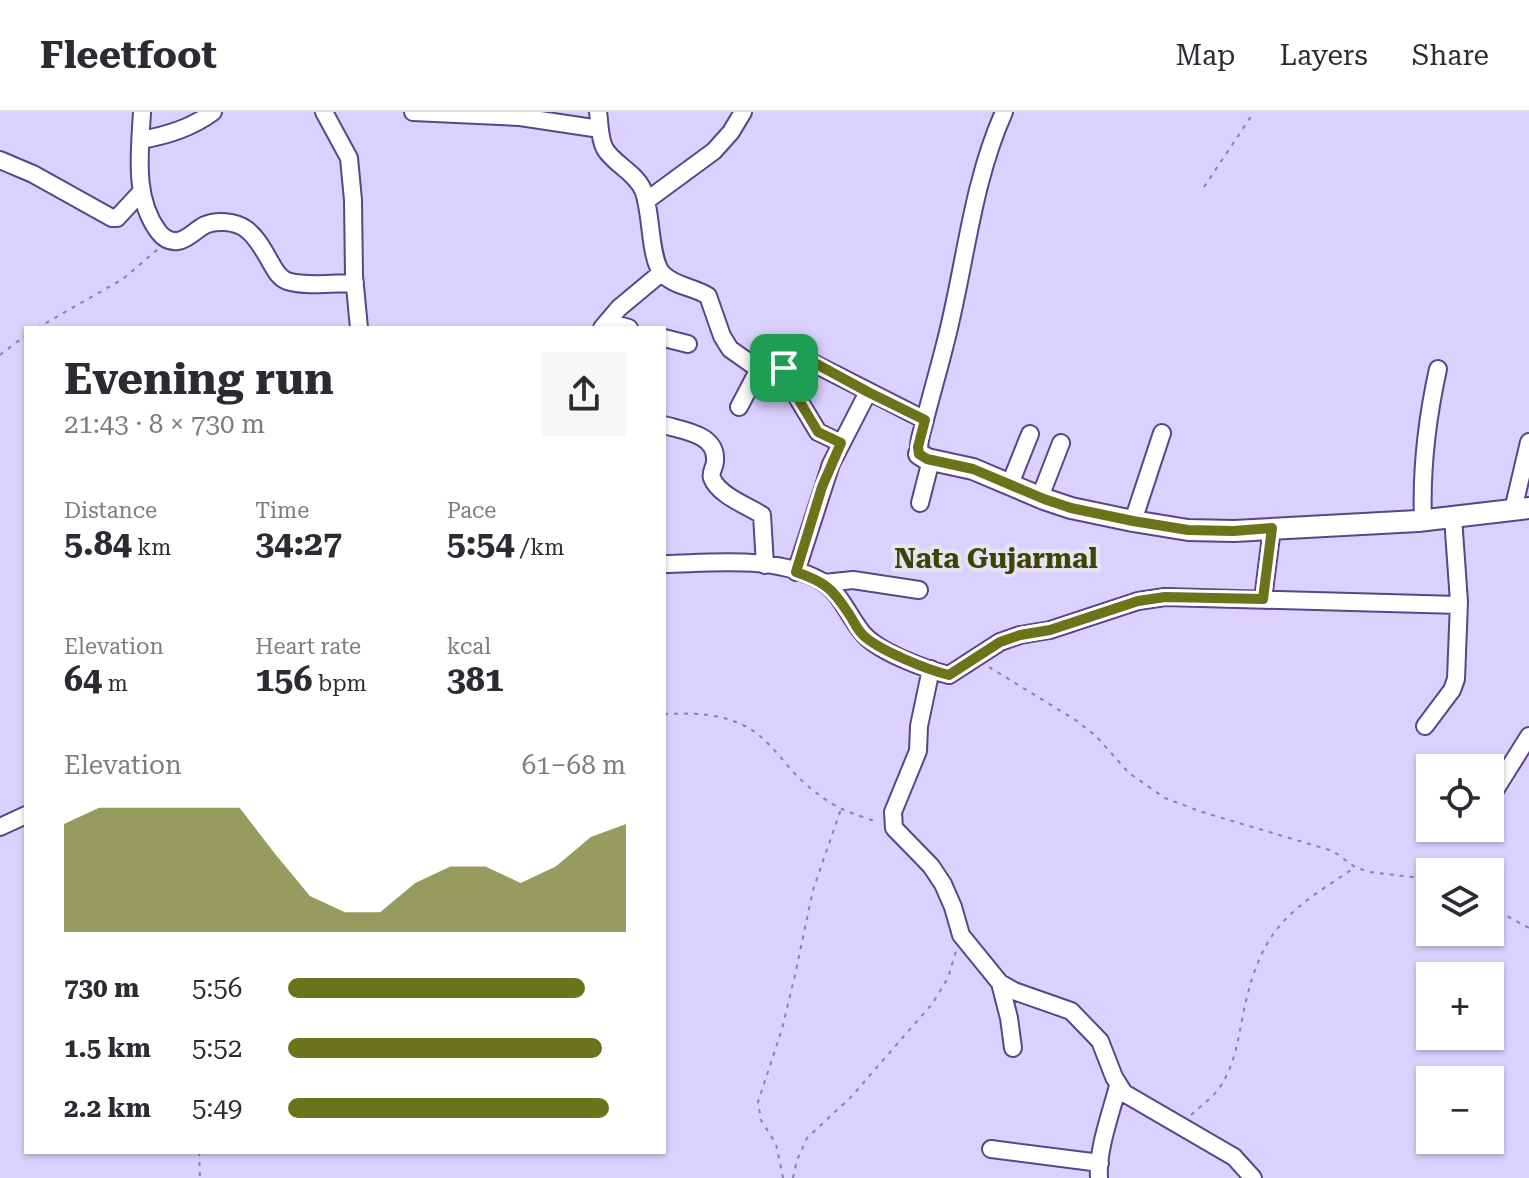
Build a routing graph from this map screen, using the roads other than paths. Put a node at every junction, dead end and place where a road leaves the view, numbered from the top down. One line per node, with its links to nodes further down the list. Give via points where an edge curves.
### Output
1 (142, 112): 9 (street)
2 (213, 112): 9 (street, via 175,133)
3 (324, 112): 14 (street, via 349,158)
4 (413, 112): 8 (street, via 520,117)
5 (598, 112): 8 (street)
6 (743, 112): 12 (street, via 714,151)
7 (1004, 112): 24 (street, via 988,151)
8 (600, 129): 12 (street, via 606,150 643,188)
9 (141, 140): 11 (street)
10 (0, 160): 11 (street, via 112,218)
11 (142, 191): 14 (street, via 154,225 168,241 187,238 205,225 230,223 245,228 259,242 287,281)
12 (646, 201): 13 (street)
13 (661, 273): 15 (street); 19 (street, via 708,296 730,349)
14 (355, 283): 16 (street)
15 (605, 325)
16 (359, 326)
17 (666, 338): 18 (street)
18 (688, 344)
19 (759, 369): 21 (street); 23 (street)
20 (1438, 369): 38 (street, via 1429,409)
21 (777, 379): 22 (street, via 788,363 803,358); 29 (street, via 791,387 818,432)
22 (868, 392): 24 (street); 29 (street)
23 (739, 407)
24 (925, 420): 31 (street, via 918,447)
25 (666, 426): 41 (street, via 709,441 713,480 762,515)
26 (1162, 433): 37 (street)
27 (1030, 434): 32 (street)
28 (1529, 442): 35 (street)
29 (841, 443): 42 (street)
30 (1061, 443): 33 (street)
31 (925, 457): 32 (street); 34 (street)
32 (1010, 484): 33 (street)
33 (1040, 497): 37 (street)
34 (920, 503)
35 (1521, 509): 36 (street)
36 (1453, 517): 38 (street); 46 (street)
37 (1133, 521): 39 (street, via 1188,530)
38 (1423, 521): 39 (street)
39 (1272, 528): 45 (street)
40 (666, 564): 41 (street)
41 (765, 565): 42 (street)
42 (796, 572): 43 (street)
43 (824, 583): 44 (street, via 853,580); 47 (street, via 863,635)
44 (919, 590)
45 (1263, 599): 46 (street); 47 (street, via 1138,601 1000,642 949,675)
46 (1459, 605): 48 (street, via 1456,679)
47 (931, 669): 53 (street, via 918,751 893,812 894,828 943,884 961,935)
48 (1425, 726)
49 (1529, 736): 50 (street)
50 (1504, 776)
51 (24, 816): 52 (street)
52 (0, 827)
53 (1000, 983): 54 (street); 55 (street, via 1071,1011 1100,1041)
54 (1013, 1048)
55 (1118, 1086): 57 (street); 58 (street, via 1234,1157)
56 (991, 1149): 57 (street)
57 (1099, 1171)
58 (1253, 1178)

